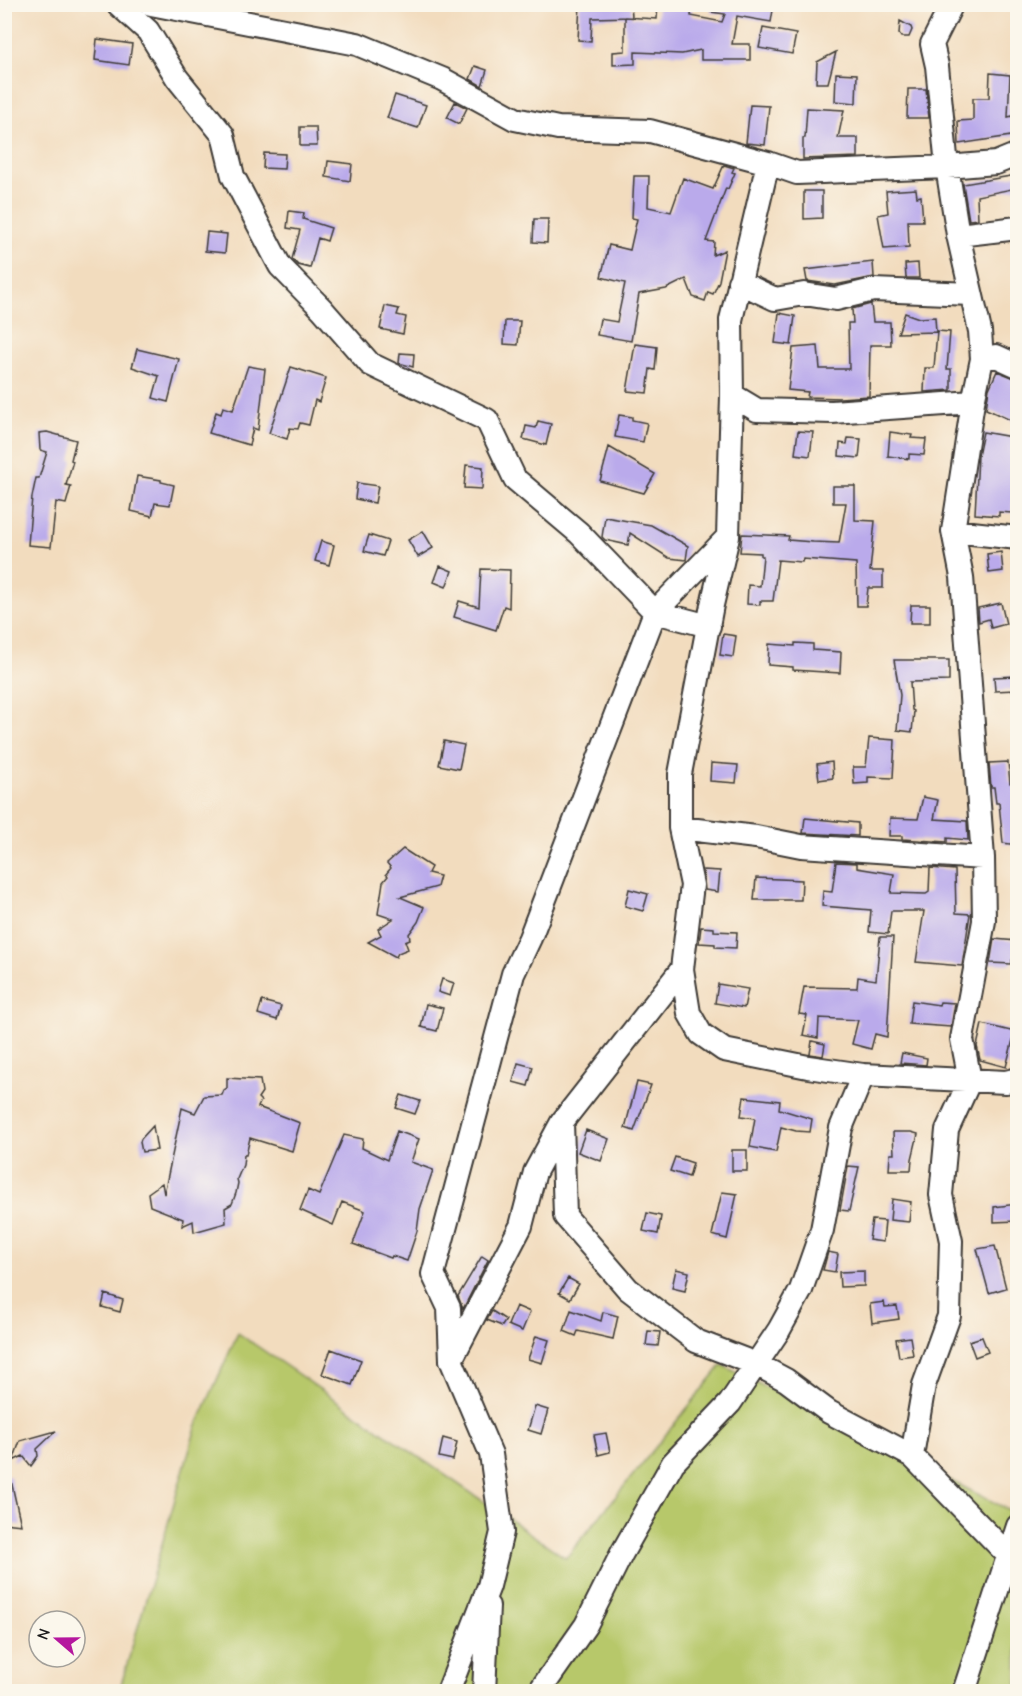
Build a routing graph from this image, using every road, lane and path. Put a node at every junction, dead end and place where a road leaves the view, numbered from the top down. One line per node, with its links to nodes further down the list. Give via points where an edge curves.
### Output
1 (118, 4): 18 (street, via 148,31 177,78 223,135 233,176 280,266 370,364 488,420 515,479 579,533)
2 (151, 4): 5 (street, via 357,44 442,79 515,119 558,128 650,131)
3 (952, 4): 6 (street, via 932,44)
4 (1017, 154): 6 (street, via 996,163)
5 (768, 163): 6 (street, via 797,173); 9 (street)
6 (947, 167): 8 (street)
7 (1017, 228): 8 (street)
8 (958, 235): 10 (street)
9 (739, 282): 10 (street, via 775,299 804,294 836,299 873,290); 13 (street, via 731,320)
10 (971, 294): 11 (street)
11 (982, 359): 12 (street, via 996,356); 14 (street)
12 (1017, 366)
13 (732, 395): 14 (street, via 757,410 832,412); 16 (street)
14 (973, 402): 15 (street)
15 (953, 531): 17 (street); 21 (street, via 962,577)
16 (728, 537): 18 (street); 19 (street)
17 (1017, 537)
18 (655, 612): 19 (street); 27 (street, via 510,985 433,1274 448,1308)
19 (709, 626): 20 (street, via 680,774)
20 (680, 828): 21 (street, via 801,846); 22 (street, via 692,885)
21 (983, 858): 24 (street, via 984,921 962,1039)
22 (681, 969): 23 (street, via 688,1012 701,1034 724,1050); 26 (street)
23 (863, 1075): 24 (street); 28 (street, via 841,1128 822,1230 801,1290)
24 (970, 1080): 25 (street); 29 (street, via 947,1130 941,1195 951,1241 949,1316 924,1385)
25 (1014, 1082)
26 (562, 1122): 27 (street, via 535,1172 521,1226); 28 (street, via 565,1216 628,1289 696,1341)
27 (451, 1360): 32 (street, via 491,1454 502,1532)
28 (756, 1364): 29 (street, via 786,1380 829,1412); 35 (street, via 730,1403 673,1463 586,1625)
29 (912, 1456): 31 (street)
30 (1017, 1526): 31 (street)
31 (1009, 1556): 36 (street)
32 (489, 1586): 33 (street); 34 (street)
33 (448, 1692)
34 (484, 1692)
35 (539, 1692)
36 (964, 1692)

